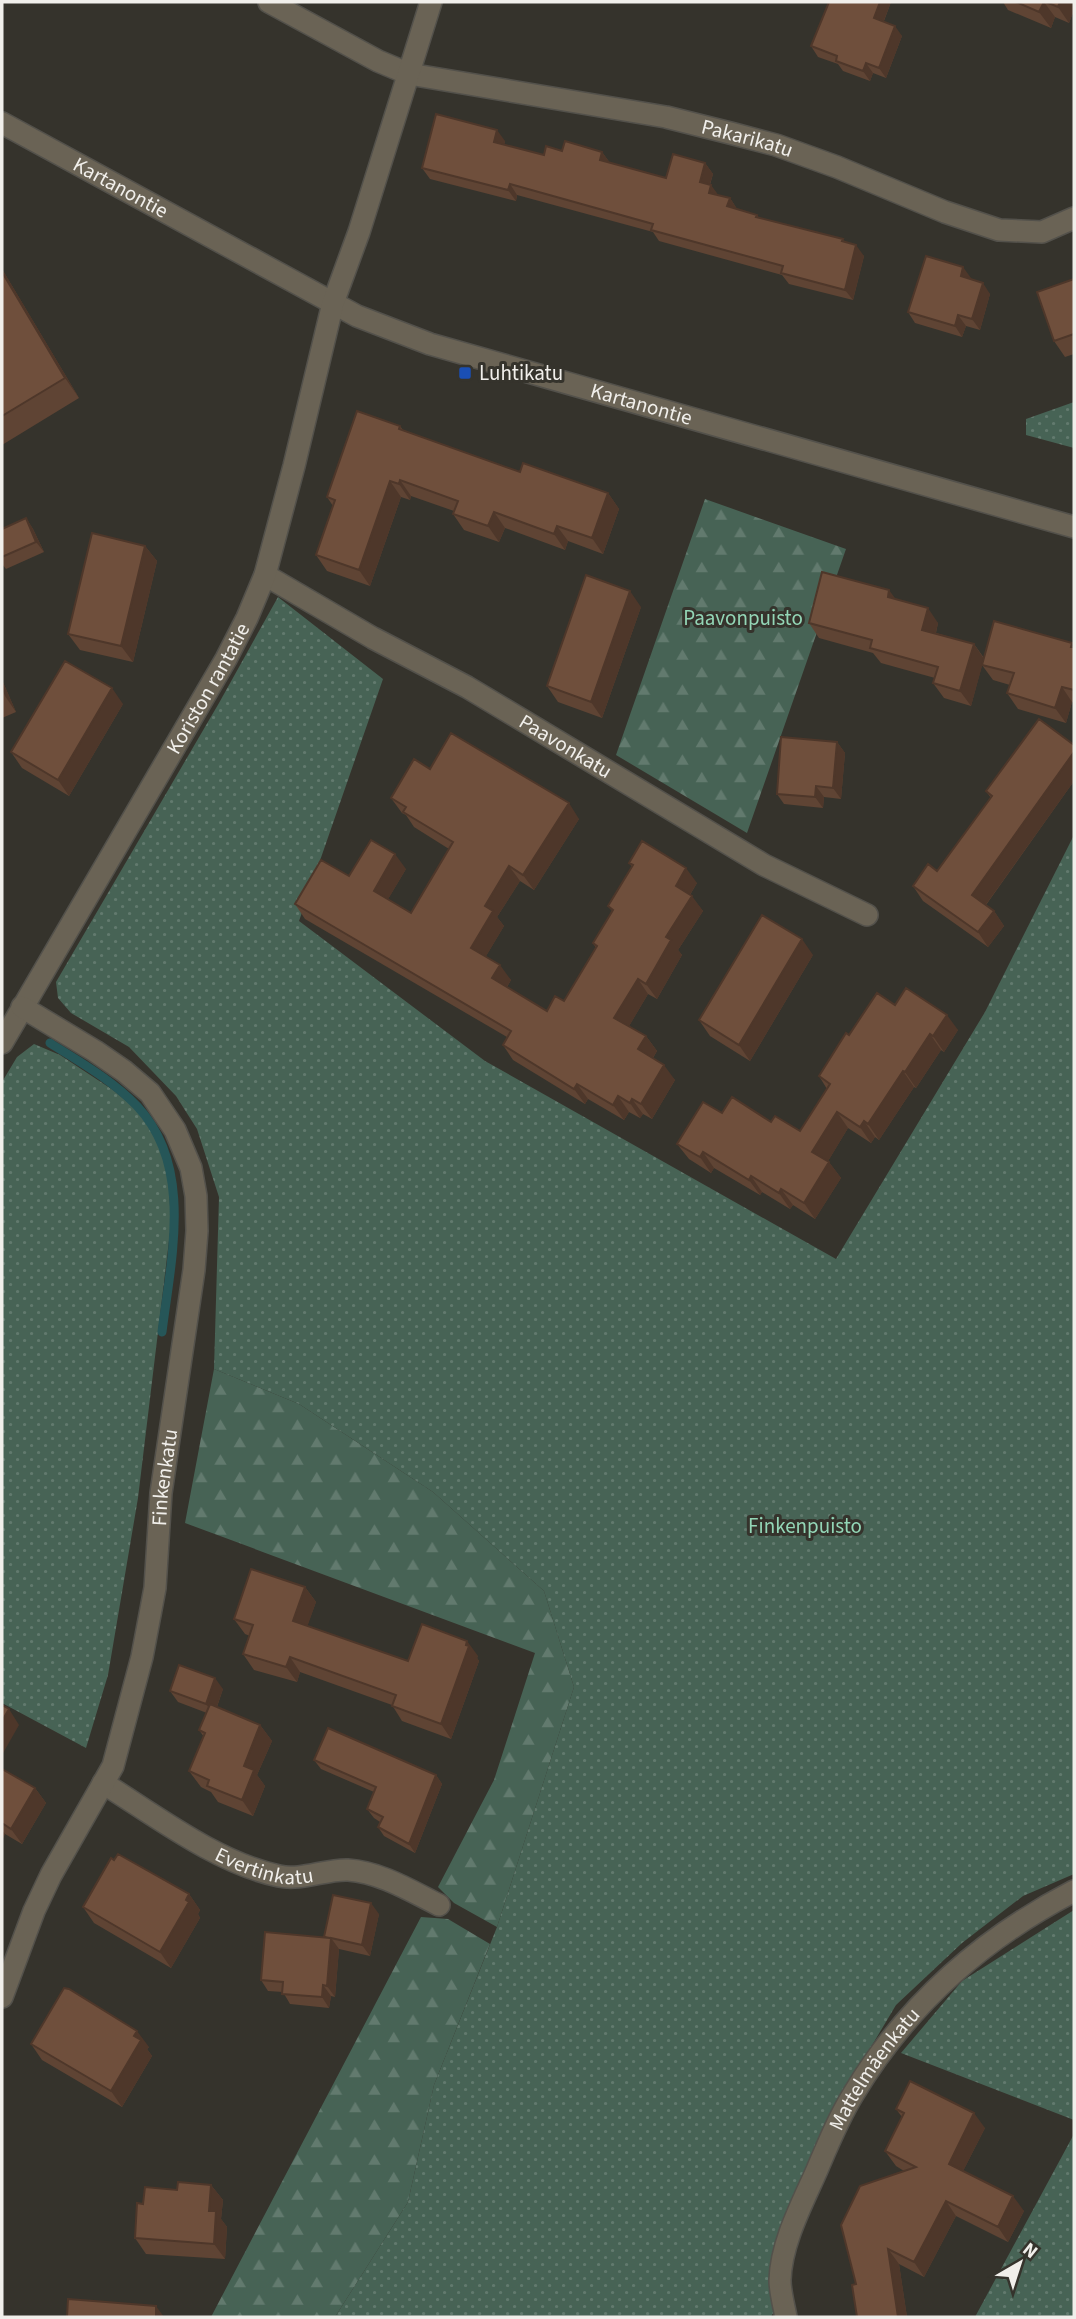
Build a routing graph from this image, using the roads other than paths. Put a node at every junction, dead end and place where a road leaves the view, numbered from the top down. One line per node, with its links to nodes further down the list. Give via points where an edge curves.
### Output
1 (269, 2): 3 (street, Pakarikatu)
2 (431, 2): 3 (street)
3 (409, 74): 5 (street, Pakarikatu, via 666,117 776,145 999,230 1042,232); 6 (street)
4 (2, 123): 6 (street, Kartanontie)
5 (1074, 218)
6 (333, 303): 7 (street, Kartanontie, via 430,344); 8 (street, Koriston rantatie)
7 (1074, 527)
8 (265, 575): 9 (street, Paavonkatu, via 467,687 764,865); 10 (street, Koriston rantatie, via 226,659)
9 (867, 915)
10 (22, 1007): 11 (street, Koriston rantatie); 12 (street, Finkenkatu, via 124,1071 150,1093 175,1130 191,1168 196,1196 194,1270 161,1493 155,1588 122,1735)
11 (2, 1043)
12 (103, 1783): 14 (street, Evertinkatu, via 202,1844 255,1869 281,1877 348,1870); 15 (street, Finkenkatu, via 46,1887)
13 (1074, 1891): 16 (street, Mattelmäenkatu, via 956,1969 898,2029 853,2094 804,2197 786,2247 780,2281)
14 (439, 1905)
15 (2, 1997)
16 (786, 2317)

